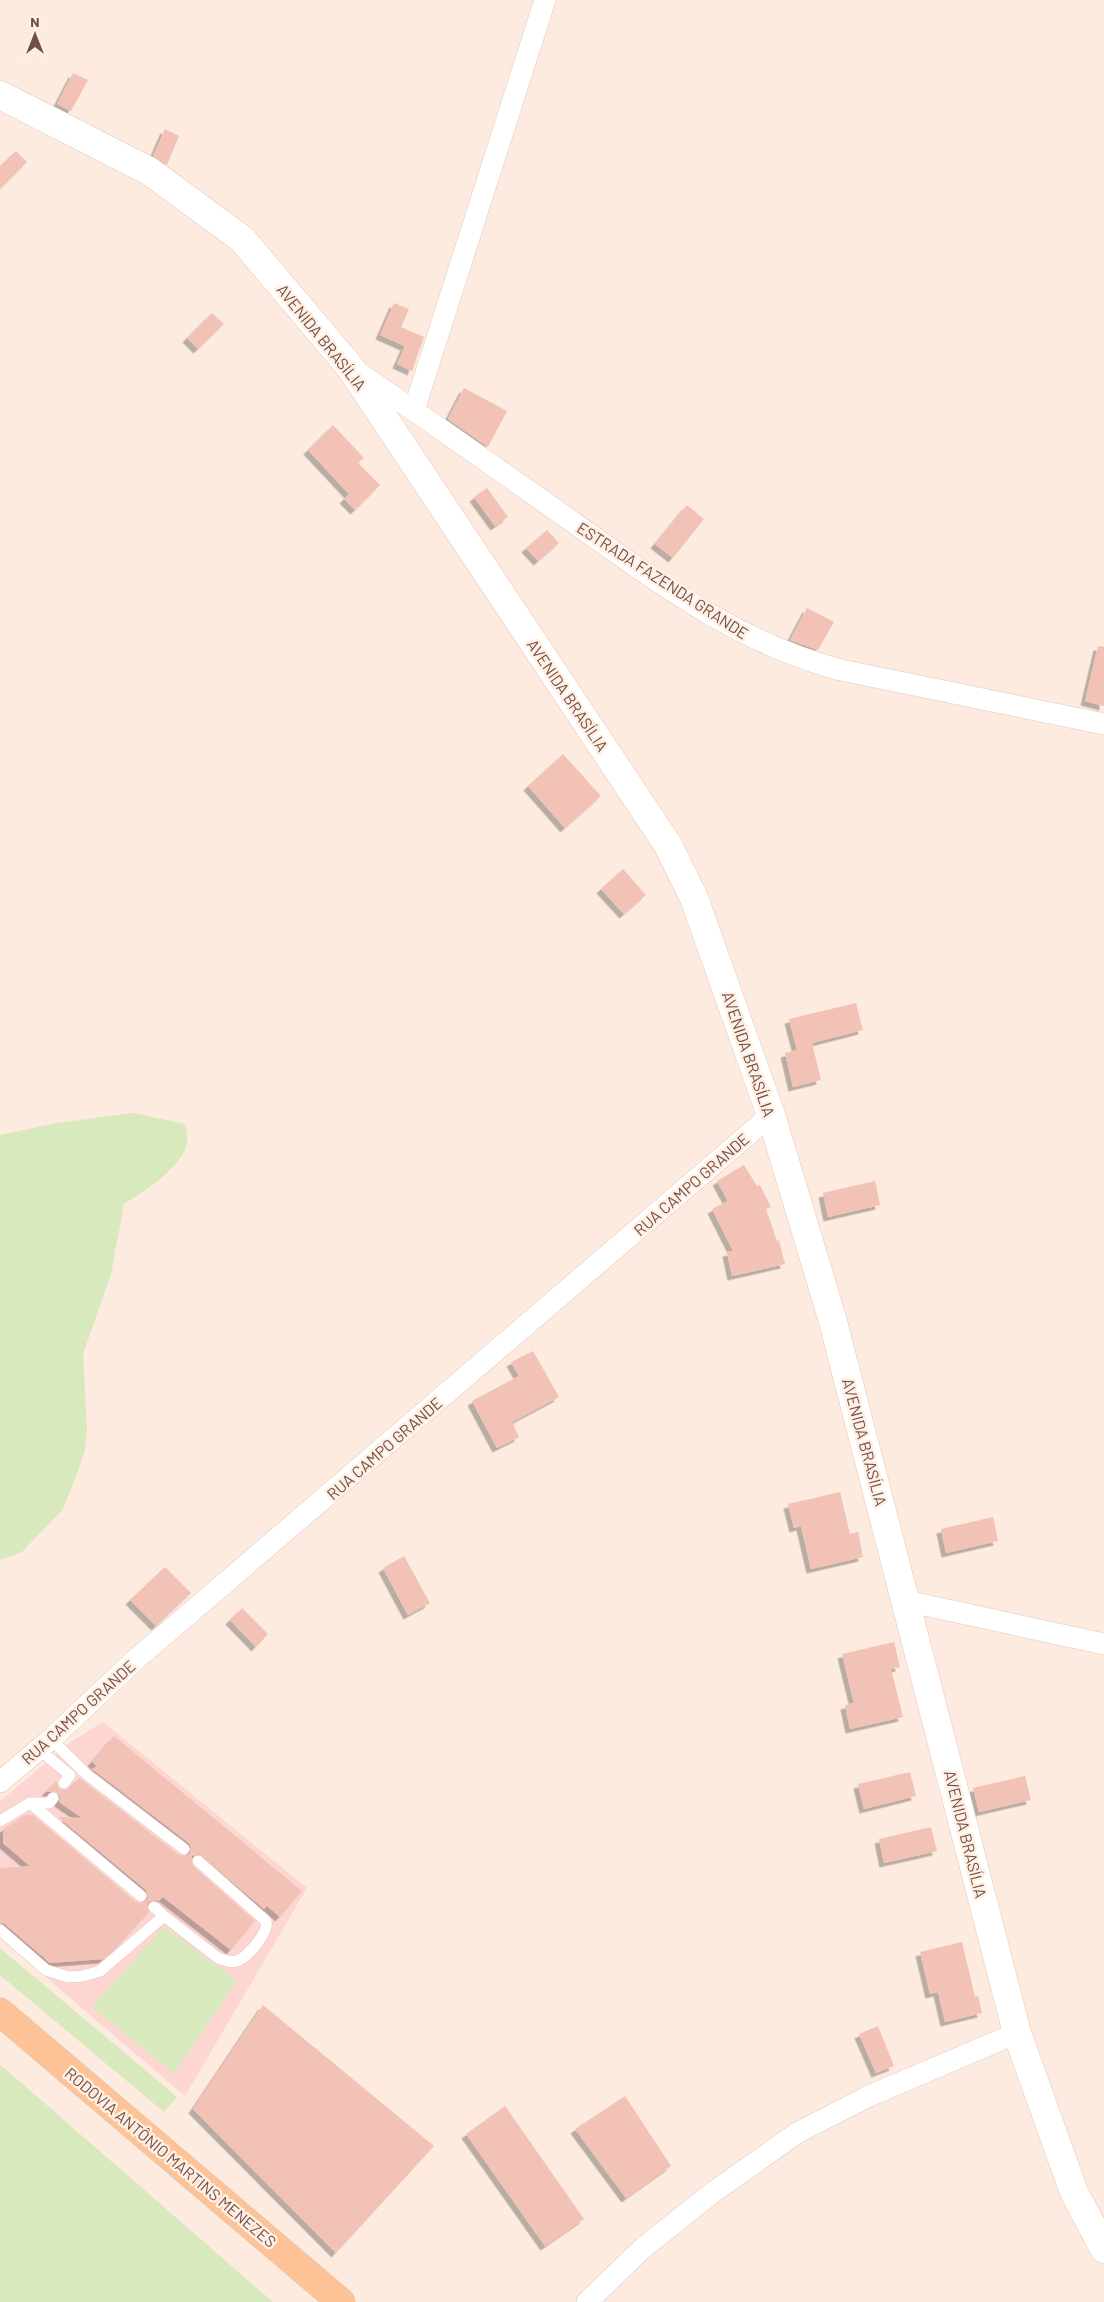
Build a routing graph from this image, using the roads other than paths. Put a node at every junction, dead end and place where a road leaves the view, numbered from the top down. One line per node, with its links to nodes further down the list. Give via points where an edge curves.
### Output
1 (545, 0): 4 (street)
2 (0, 96): 3 (main road, AVENIDA BRASÍLIA, via 148,171 242,239)
3 (350, 367): 4 (street, ESTRADA FAZENDA GRANDE); 6 (main road, AVENIDA BRASÍLIA, via 668,845 694,898)
4 (414, 410): 5 (street, ESTRADA FAZENDA GRANDE, via 637,567 736,630 779,651 841,670)
5 (1104, 724)
6 (771, 1115): 7 (main road, AVENIDA BRASÍLIA, via 832,1318); 9 (street, RUA CAMPO GRANDE, via 135,1660)
7 (906, 1601): 8 (street); 22 (main road, AVENIDA BRASÍLIA)
8 (1104, 1644)
9 (44, 1744): 10 (street, RUA CAMPO GRANDE); 11 (lane, via 70,1775); 15 (lane)
10 (0, 1782)
11 (64, 1783)
12 (53, 1798): 13 (lane, via 49,1803)
13 (30, 1802): 14 (lane); 17 (lane)
14 (0, 1821)
15 (184, 1849)
16 (198, 1861): 19 (lane, via 264,1917 266,1930 248,1954 227,1962)
17 (141, 1896)
18 (154, 1907): 19 (lane)
19 (164, 1916): 20 (lane, via 100,1971 83,1976 46,1970)
20 (0, 1930)
21 (0, 2012): 24 (main road, RODOVIA ANTÔNIO MARTINS MENEZES)
22 (1017, 2033): 23 (main road, AVENIDA BRASÍLIA, via 1074,2192); 25 (street, via 869,2096 797,2133 642,2248)
23 (1104, 2249)
24 (341, 2302)
25 (586, 2302)

